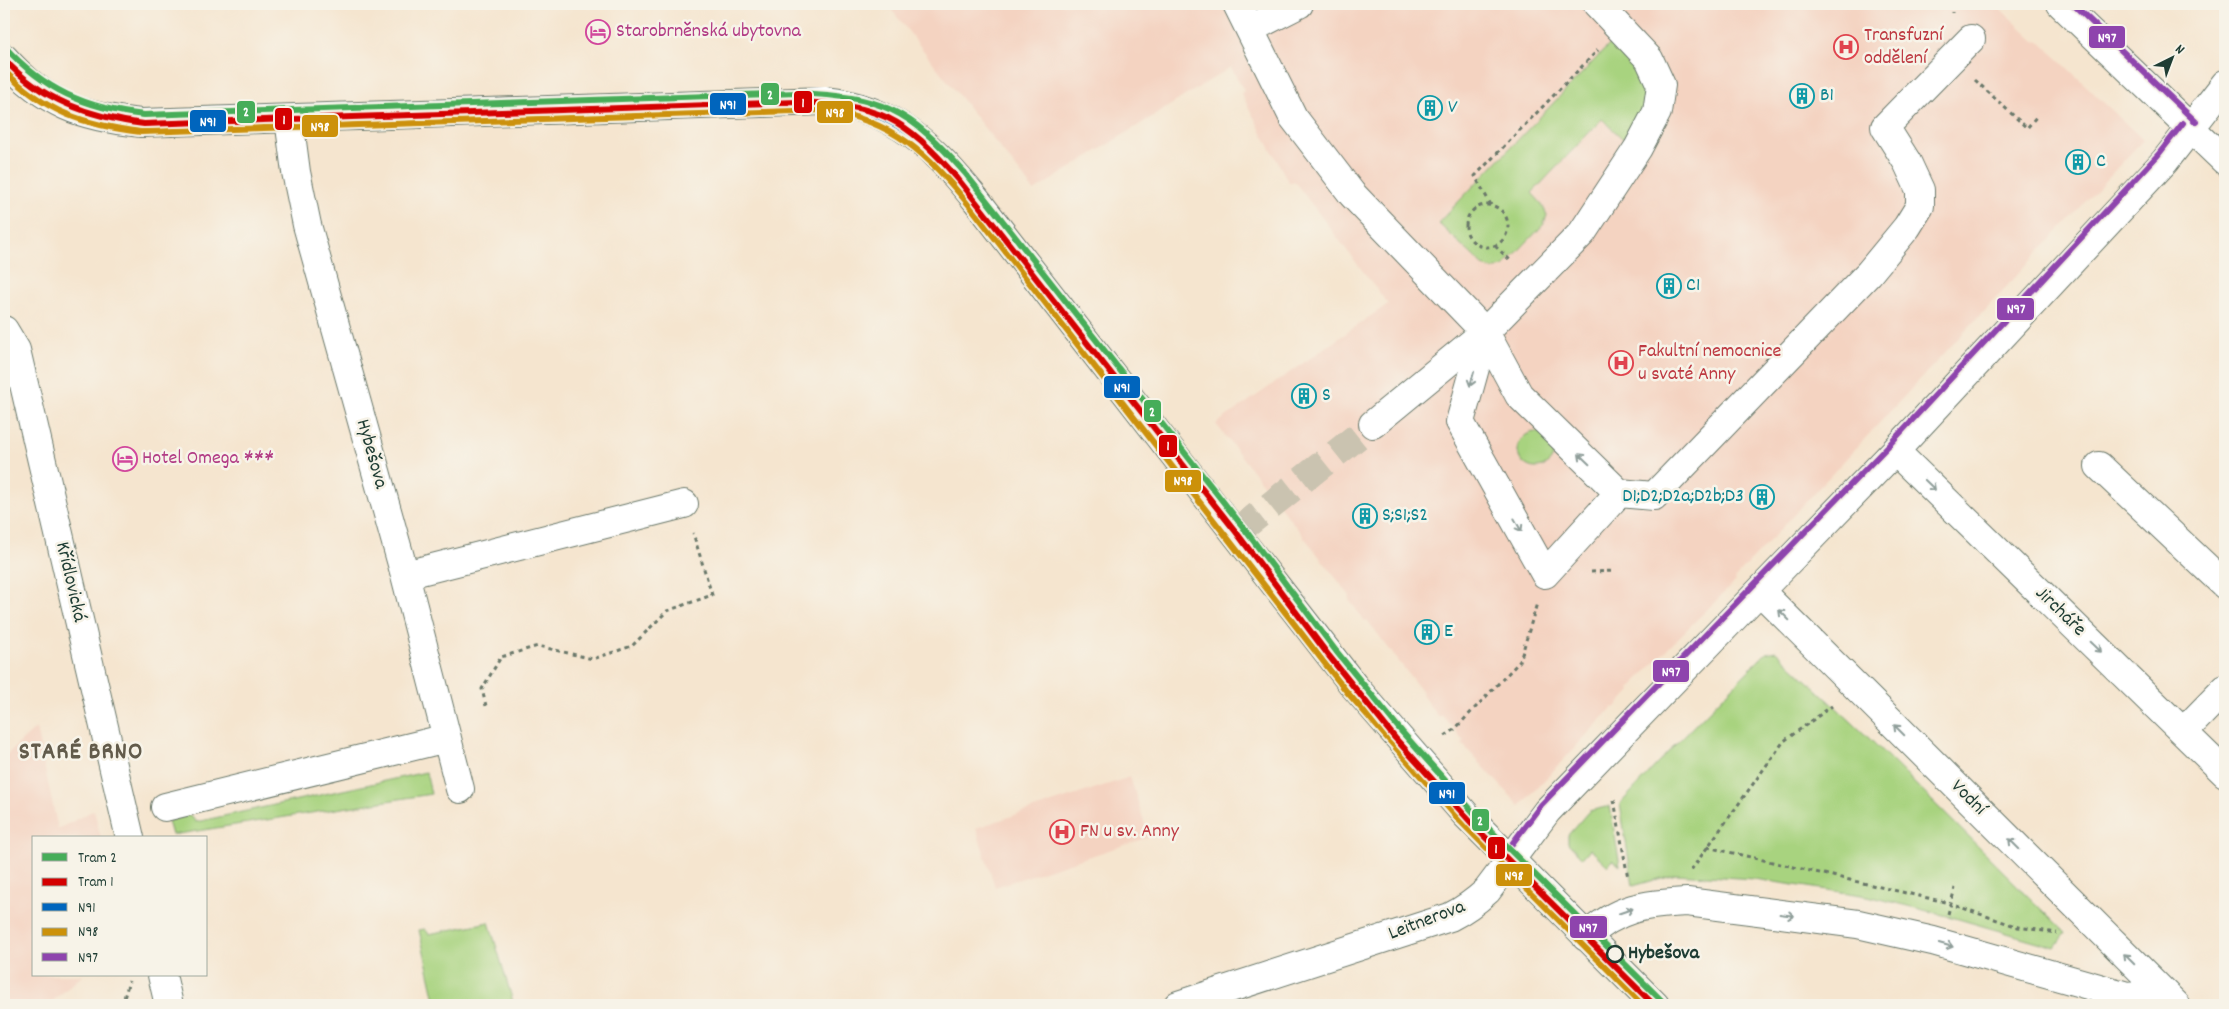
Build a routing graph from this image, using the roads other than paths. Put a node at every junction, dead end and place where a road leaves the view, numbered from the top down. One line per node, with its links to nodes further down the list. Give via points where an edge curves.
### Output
1 (1237, 4): 5 (street)
2 (1298, 4): 5 (street)
3 (1597, 4): 13 (street, via 1649,59 1660,85 1657,112 1638,148 1582,233)
4 (2061, 4): 10 (street)
5 (1250, 29): 13 (street, via 1293,117 1352,194)
6 (1971, 39): 17 (street, via 1886,126 1920,190 1920,206 1907,227 1869,273 1654,496)
7 (6, 65): 9 (street, via 51,99 101,118 141,123)
8 (2225, 84): 10 (street, Leitnerova)
9 (289, 118): 19 (street, Hybešova, via 307,225); 29 (street, via 825,101 867,109 902,126 934,151 958,178 1354,686)
10 (2190, 128): 11 (street); 15 (street, Leitnerova, via 2165,162)
11 (2225, 161)
12 (4, 330): 28 (street, Křídlovická, via 16,350)
13 (1485, 332): 14 (street); 17 (street, one-way to 13, via 1519,395); 17 (street, one-way to 17, via 1460,422 1545,574)
14 (1373, 424)
15 (1895, 450): 21 (street, Leitnerova); 23 (street, Jircháře, one-way to 23)
16 (2099, 466): 20 (street)
17 (1619, 493)
18 (684, 504): 19 (street)
19 (405, 575): 24 (street, Hybešova)
20 (2225, 585)
21 (1760, 591): 29 (street, Leitnerova, via 1547,811); 32 (street, Vodní, one-way to 21)
22 (2225, 689): 23 (street)
23 (2183, 732): 25 (street, Jircháře)
24 (447, 738): 26 (street, Hybešova); 27 (street)
25 (2225, 773)
26 (460, 789)
27 (165, 808)
28 (130, 836)
29 (1510, 861): 30 (street); 34 (street, Leitnerova, via 1487,891 1460,912)
30 (1586, 937): 32 (street, one-way to 32, via 1602,922 1631,909 1687,902 1858,924 1934,941 2127,996 2138,995); 35 (street)
31 (162, 976): 33 (street)
32 (2154, 983): 36 (street, Vodní)
33 (169, 1005)
34 (1178, 1005)
35 (1655, 1005)
36 (2176, 1005)

